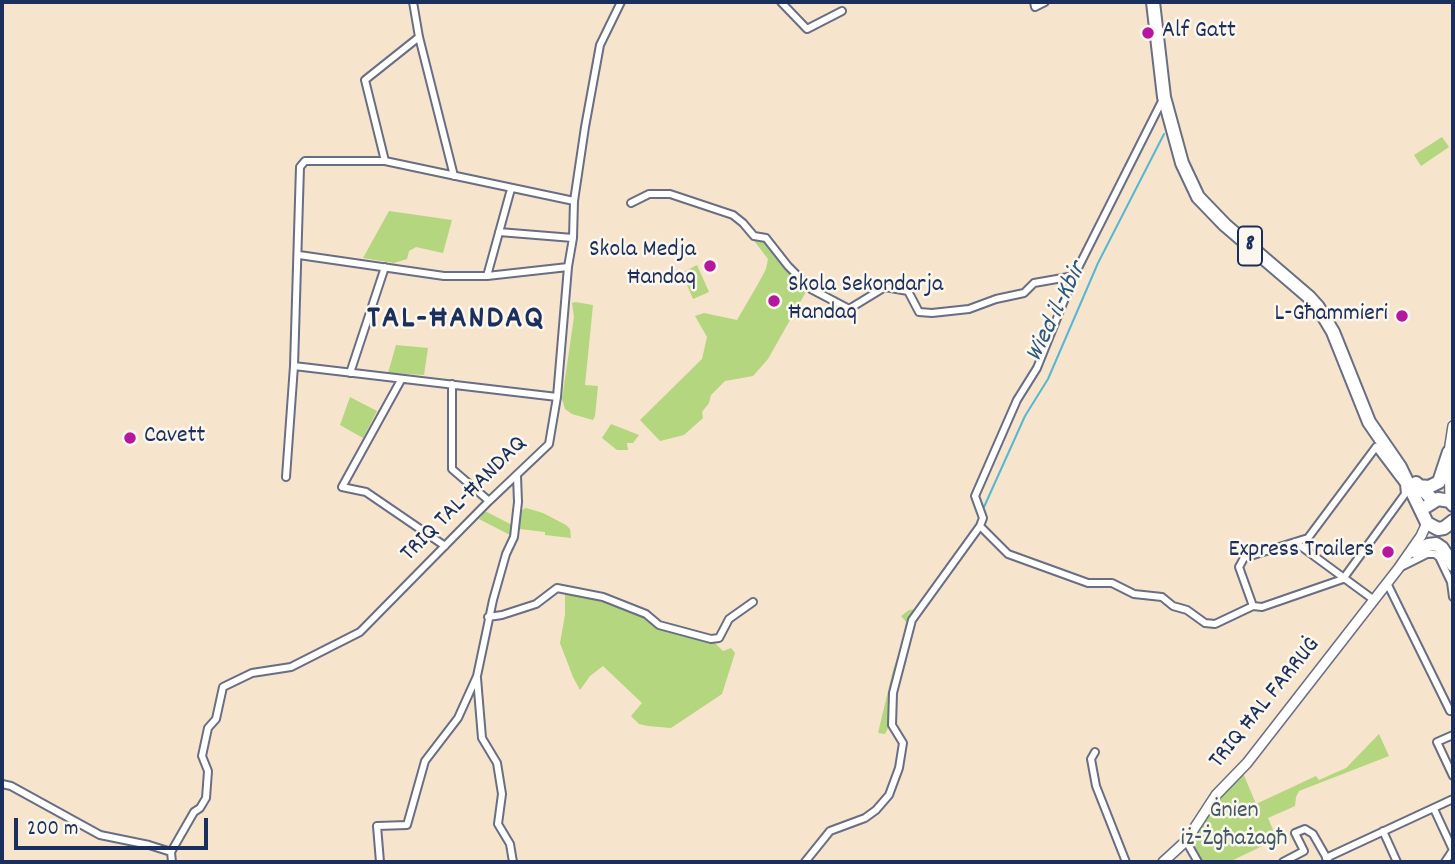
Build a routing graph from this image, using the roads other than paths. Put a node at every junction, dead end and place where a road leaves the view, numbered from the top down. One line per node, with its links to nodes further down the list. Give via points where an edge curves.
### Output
1 (413, 2): 8 (street)
2 (621, 2): 13 (street, TRIQ TAL-ĦANDAQ, via 600,45)
3 (781, 2): 7 (street, via 807,29)
4 (1034, 2): 5 (street, via 1035,8)
5 (1045, 2)
6 (1153, 2): 9 (highway, 8)
7 (842, 11)
8 (419, 37): 10 (street, via 365,80); 11 (street)
9 (1164, 97): 21 (street); 28 (highway, 8, via 1182,163 1198,197 1318,307 1333,332)
10 (385, 161): 11 (street); 17 (street, via 305,161 300,167)
11 (454, 176): 12 (street)
12 (511, 189): 13 (street); 15 (street)
13 (574, 201): 16 (street, TRIQ TAL-ĦANDAQ)
14 (631, 203): 21 (street, via 649,194 670,194 733,215 754,236 766,238 811,289 849,309 885,287 908,291 919,312 969,309 1024,293 1034,283)
15 (499, 232): 16 (street); 20 (street)
16 (573, 238): 19 (street, TRIQ TAL-ĦANDAQ)
17 (299, 255): 18 (street); 22 (street)
18 (385, 267): 20 (street, via 444,276); 23 (street)
19 (568, 267): 20 (street); 26 (street, TRIQ TAL-ĦANDAQ)
20 (487, 275)
21 (1074, 276): 38 (street, via 1037,368 1017,400 975,496 983,518)
22 (294, 366): 23 (street); 32 (street)
23 (350, 373): 24 (street)
24 (401, 380): 25 (street); 40 (street, via 342,486 366,492)
25 (452, 384): 26 (street); 34 (street, via 452,469)
26 (556, 397): 31 (street, TRIQ TAL-ĦANDAQ, via 549,444)
27 (1453, 426): 29 (main road)
28 (1379, 444): 30 (highway, 8); 39 (street, via 1308,538); 45 (street, via 1404,484 1405,494)
29 (1449, 452): 33 (highway, via 1439,482); 35 (main road)
30 (1400, 467): 33 (highway, 8); 37 (highway, 8)
31 (517, 476): 34 (street, TRIQ TAL-ĦANDAQ); 51 (street, via 514,537)
32 (286, 477)
33 (1418, 486): 35 (highway, 8)
34 (489, 501): 40 (street, TRIQ TAL-ĦANDAQ)
35 (1444, 502): 37 (highway, via 1425,509)
36 (1453, 521): 37 (highway, via 1444,528)
37 (1431, 523): 41 (main road, TRIQ ĦAL FARRUĠ); 42 (highway, 8); 44 (main road, TRIQ ĦAL FARRUĠ)
38 (980, 526): 50 (street, via 1009,554 1088,583 1112,583 1134,594 1162,597 1205,623 1214,624); 68 (street, via 912,620 894,693 892,725 903,743 889,794 865,818 830,831)
39 (1295, 542): 45 (street); 50 (street, via 1244,558 1239,567)
40 (445, 546): 63 (street, TRIQ TAL-ĦANDAQ, via 360,632 291,667 252,673 223,687 202,756 208,771 206,798)
41 (1414, 551): 43 (highway, via 1436,544); 44 (main road, TRIQ ĦAL FARRUĠ)
42 (1453, 556)
43 (1453, 565)
44 (1398, 569): 46 (main road, TRIQ ĦAL FARRUĠ); 47 (street, via 1434,554 1451,582)
45 (1343, 579): 48 (street); 50 (street, via 1262,607)
46 (1387, 583): 48 (main road, TRIQ ĦAL FARRUĠ); 53 (street, via 1450,711)
47 (1453, 597)
48 (1374, 600): 61 (main road, TRIQ ĦAL FARRUĠ, via 1247,763 1216,795)
49 (752, 602): 51 (street, via 729,620 719,638 711,639 659,625 646,614 603,597 557,588 536,604)
50 (1253, 606)
51 (488, 617): 52 (street)
52 (477, 676): 66 (street, via 458,718 425,761 407,825 377,826); 67 (street, via 482,738 497,763 502,794 498,824 510,844)
53 (1453, 709)
54 (1453, 735): 56 (street, via 1437,742)
55 (1096, 751): 69 (street, via 1091,759 1096,786)
56 (1453, 776)
57 (2, 784): 63 (street, via 100,835)
58 (1453, 799): 59 (street)
59 (1434, 809): 60 (street); 62 (street)
60 (1383, 831): 64 (street); 73 (street)
61 (1186, 841): 70 (main road, TRIQ ĦAL FARRUĠ); 71 (street)
62 (1453, 850): 74 (street)
63 (171, 852): 65 (street)
64 (1327, 860): 72 (street, via 1313,834 1305,829 1295,833 1304,852)
65 (172, 862)
66 (380, 862)
67 (513, 862)
68 (805, 862)
69 (1126, 862)
70 (1163, 862)
71 (1198, 862)
72 (1283, 862)
73 (1397, 862)
74 (1445, 862)

